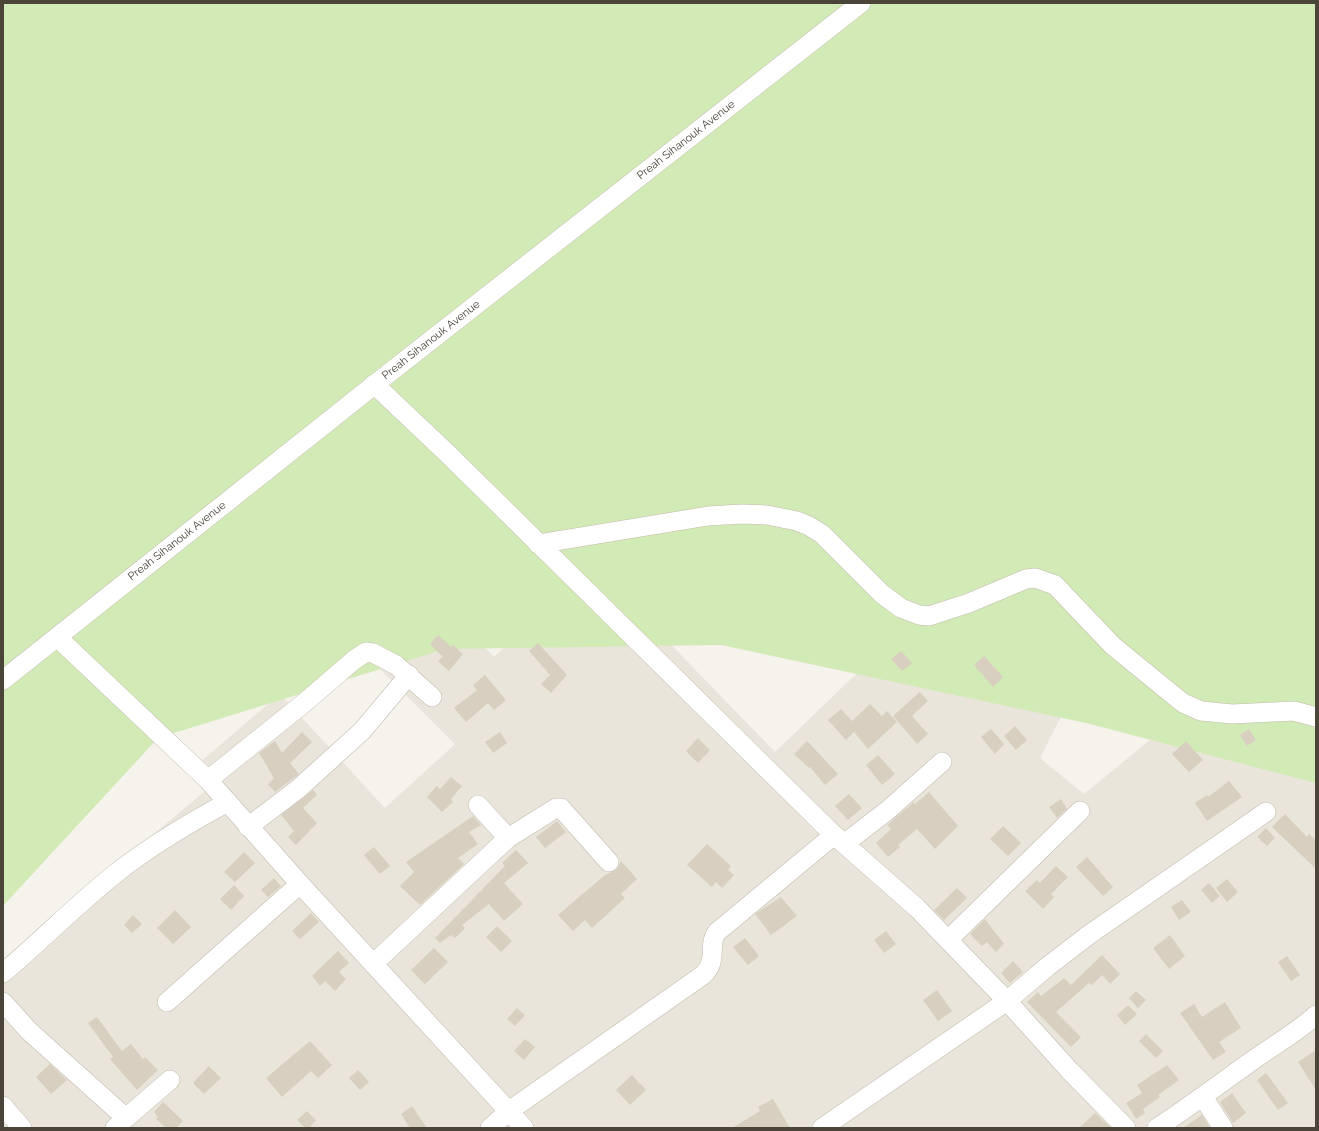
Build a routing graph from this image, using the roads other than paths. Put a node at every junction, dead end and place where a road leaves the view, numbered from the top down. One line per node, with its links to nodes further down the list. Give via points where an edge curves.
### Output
1 (861, 3): 2 (street, Preah Sihanouk Avenue)
2 (374, 384): 3 (street); 4 (street, Preah Sihanouk Avenue)
3 (538, 544): 8 (street, via 708,516 742,514 786,519 810,526 822,534 882,594 912,613 929,616 1035,578 1055,585 1113,646 1183,703 1201,711 1232,714 1294,711); 17 (street)
4 (57, 637): 6 (street, Preah Sihanouk Avenue); 10 (street)
5 (409, 675): 7 (street); 10 (street, via 373,653 362,654); 15 (street, via 362,730 298,789)
6 (3, 680)
7 (432, 697)
8 (1316, 717)
9 (942, 762): 17 (street, via 888,810)
10 (208, 780): 11 (street)
11 (228, 802): 15 (street); 22 (street, via 179,828 116,874)
12 (478, 805): 16 (street)
13 (1080, 812): 20 (street)
14 (1266, 812): 23 (street, via 1090,934)
15 (248, 827): 19 (street)
16 (508, 838): 18 (street, via 556,808 561,808); 21 (street)
17 (839, 839): 20 (street, via 917,908); 30 (street, via 717,932 712,962 703,975)
18 (609, 862)
19 (300, 884): 21 (street); 25 (street)
20 (948, 940): 23 (street)
21 (373, 964): 30 (street)
22 (3, 974)
23 (1007, 1001): 35 (street); 36 (street)
24 (3, 1002): 31 (street)
25 (167, 1002)
26 (1316, 1015): 28 (street, via 1299,1030)
27 (170, 1080): 31 (street)
28 (1203, 1097): 37 (street); 38 (street)
29 (3, 1106): 32 (street)
30 (509, 1111): 33 (street); 34 (street)
31 (121, 1123)
32 (22, 1128)
33 (490, 1128)
34 (524, 1128)
35 (822, 1128)
36 (1126, 1128)
37 (1157, 1128)
38 (1223, 1128)

